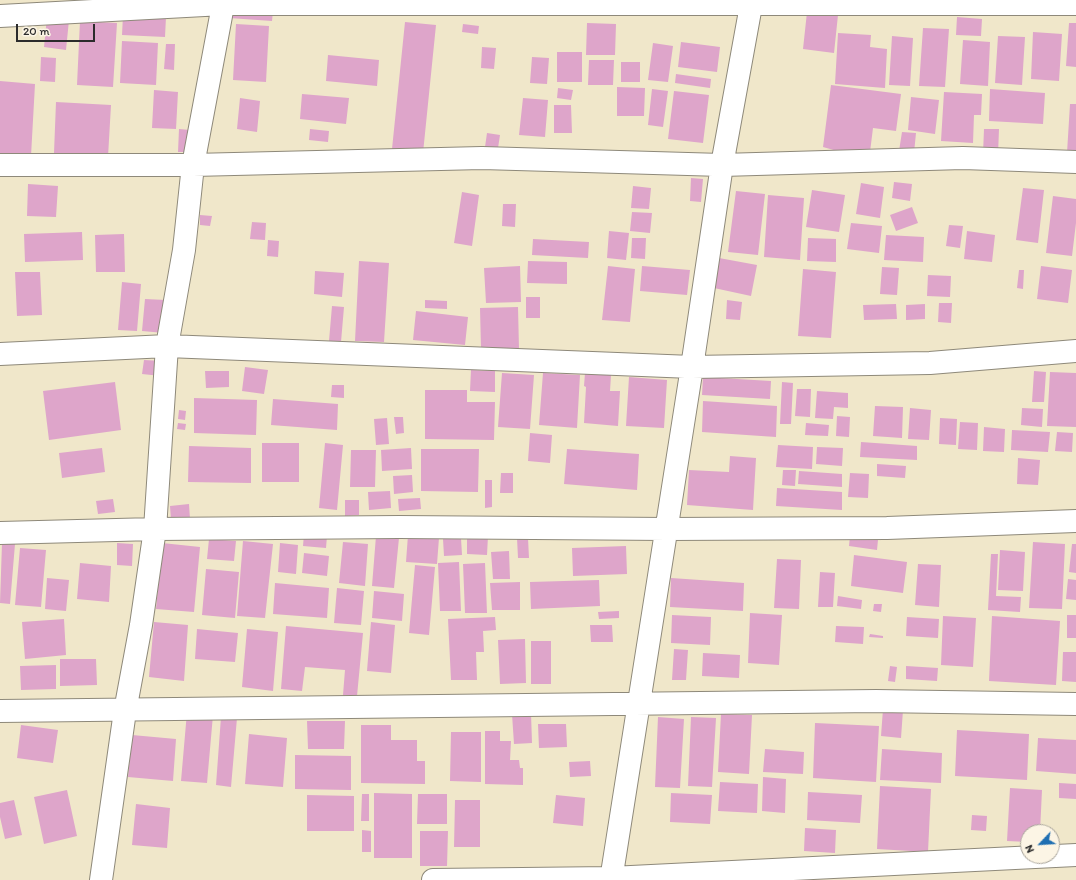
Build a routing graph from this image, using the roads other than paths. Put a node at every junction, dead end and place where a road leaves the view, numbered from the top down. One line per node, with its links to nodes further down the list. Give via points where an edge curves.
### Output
1 (224, 2): 2 (street); 4 (street); 7 (street)
2 (751, 2): 3 (street); 8 (street)
3 (1076, 4)
4 (0, 16)
5 (1076, 162): 8 (street, via 963,158)
6 (0, 165): 7 (street)
7 (193, 165): 8 (street, via 482,158); 9 (street, via 184,250)
8 (722, 165): 12 (street)
9 (167, 346): 11 (street); 12 (street); 14 (street)
10 (1076, 351): 12 (street, via 930,363)
11 (0, 354)
12 (692, 367): 15 (street)
13 (1076, 521): 15 (street, via 887,528)
14 (155, 529): 15 (street); 16 (street); 20 (street)
15 (667, 529): 17 (street)
16 (0, 533)
17 (639, 703): 18 (street, via 876,701); 20 (street); 22 (street)
18 (1076, 704)
19 (0, 711): 20 (street)
20 (125, 711): 23 (street)
21 (1076, 855): 22 (street)
22 (611, 879): 24 (street)
23 (101, 880)
24 (434, 880)

